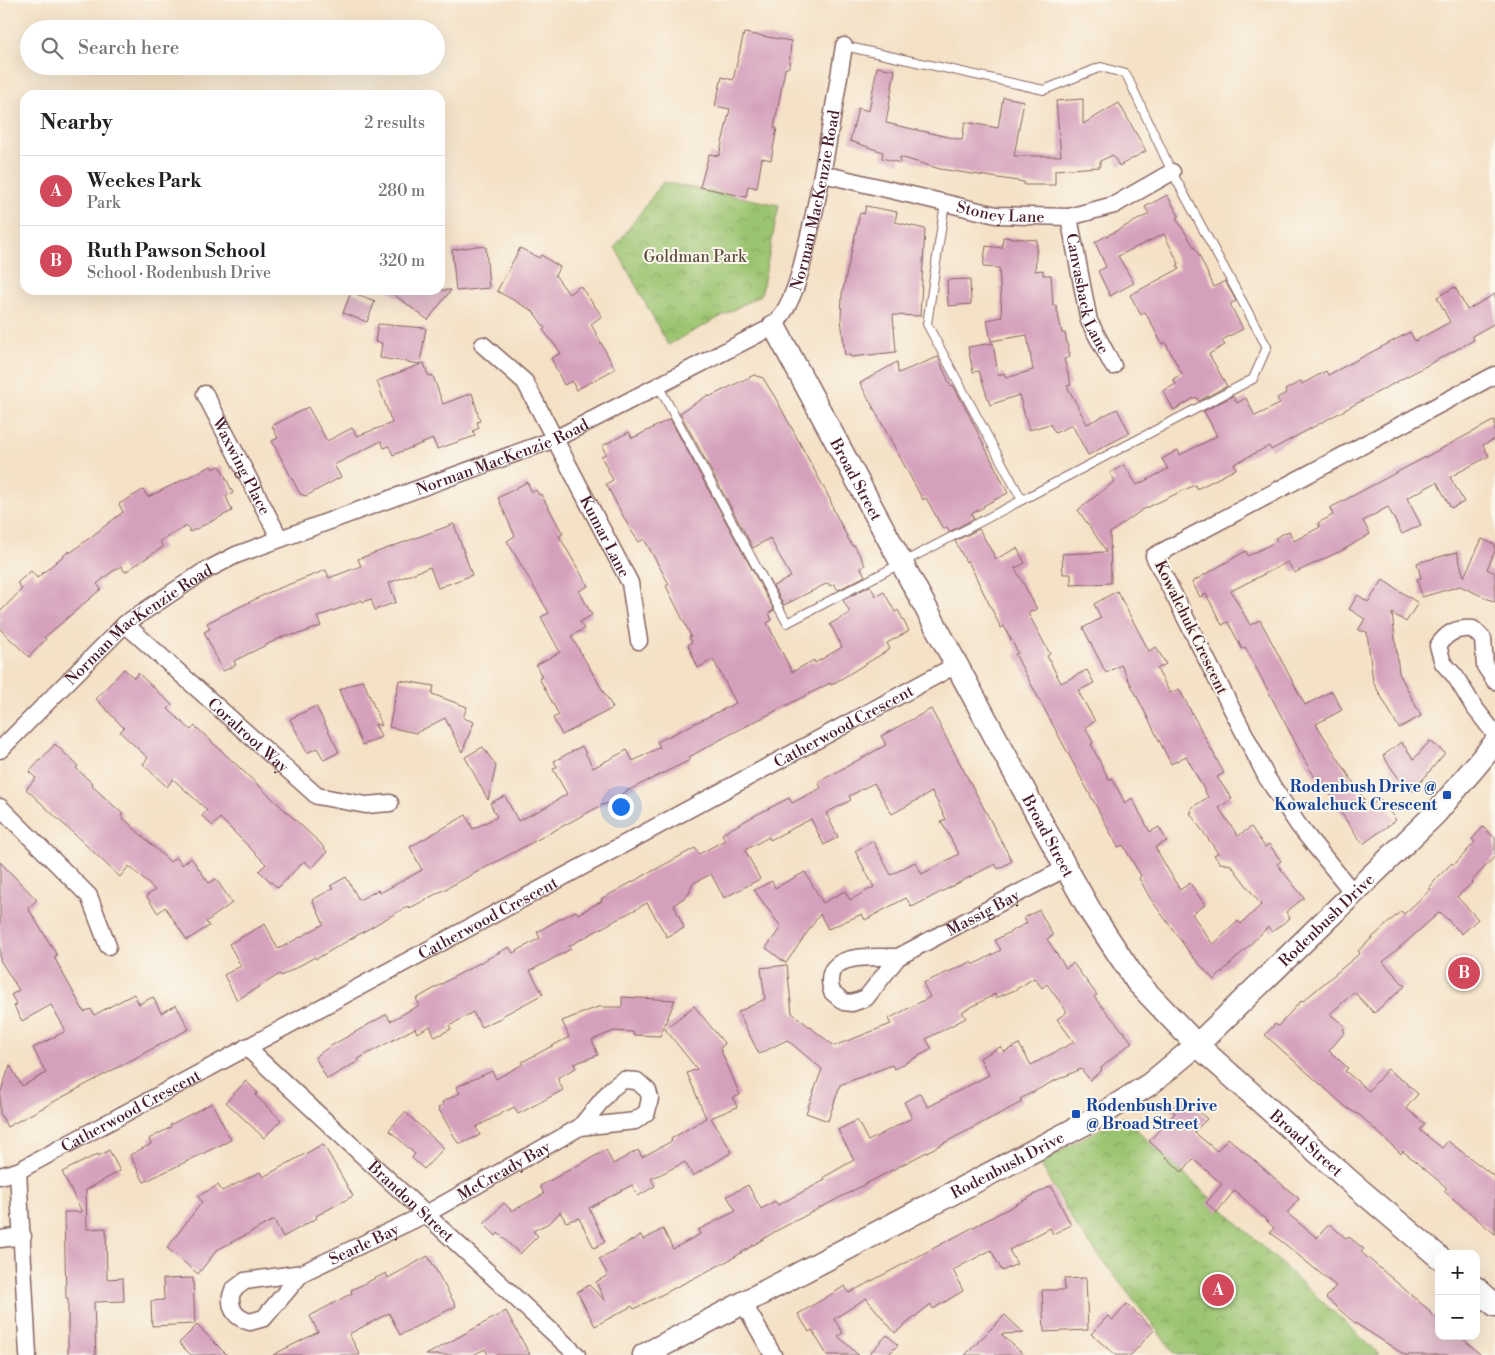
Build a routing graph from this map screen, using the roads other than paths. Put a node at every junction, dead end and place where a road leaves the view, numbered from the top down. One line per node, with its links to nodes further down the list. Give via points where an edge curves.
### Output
1 (844, 46): 2 (lane, via 1044,90 1101,67 1126,74); 3 (street, Norman MacKenzie Road)
2 (1172, 172): 5 (street, Stoney Lane, via 1114,205); 13 (lane, via 1267,347 1253,379)
3 (823, 174): 4 (street, Stoney Lane); 6 (street, Norman MacKenzie Road, via 793,295)
4 (945, 203): 5 (street, Stoney Lane, via 996,215); 13 (lane, via 927,324)
5 (1070, 217): 8 (street, Canvasback Lane, via 1089,321)
6 (774, 326): 10 (street, Norman MacKenzie Road); 15 (street, Broad Street)
7 (482, 345): 12 (street, Kumar Lane, via 525,382)
8 (1113, 366)
9 (1495, 375): 26 (street, Kowalchuk Crescent, via 1154,556 1267,778 1299,826)
10 (659, 387): 12 (street, Norman MacKenzie Road); 15 (lane, via 787,624)
11 (205, 394): 14 (street, Waxwing Place)
12 (555, 439): 14 (street, Norman MacKenzie Road); 17 (street, Kumar Lane, via 630,583)
13 (1022, 500): 15 (lane)
14 (280, 539): 16 (street, Norman MacKenzie Road, via 203,572)
15 (903, 563): 18 (street, Broad Street)
16 (125, 624): 22 (street, Norman MacKenzie Road); 23 (street, Coralroot Way, via 317,796 358,804)
17 (639, 640)
18 (956, 665): 25 (street, Broad Street); 30 (street, Catherwood Crescent)
19 (1495, 681): 20 (street, via 1485,666 1483,639 1473,629 1458,628 1444,637 1438,646 1443,662)
20 (1495, 734)
21 (1495, 743): 26 (street, Rodenbush Drive, via 1436,813)
22 (0, 750)
23 (390, 803)
24 (0, 807): 27 (street, via 89,896)
25 (1066, 868): 28 (street, Massig Bay); 29 (street, Broad Street, via 1092,914 1138,982)
26 (1354, 894): 29 (street, Rodenbush Drive)
27 (108, 946)
28 (898, 958)
29 (1197, 1045): 37 (street, Broad Street); 40 (street, Rodenbush Drive, via 1150,1084 1094,1119)
30 (246, 1047): 32 (street, Catherwood Crescent); 34 (street, Brandon Street)
31 (580, 1127): 34 (street, McCready Bay)
32 (18, 1171): 33 (street, Catherwood Crescent); 35 (street)
33 (0, 1176)
34 (426, 1214): 38 (street, Searle Bay); 43 (street, Brandon Street)
35 (23, 1236): 36 (street); 42 (street)
36 (0, 1239)
37 (1435, 1254)
38 (302, 1273)
39 (1480, 1292): 41 (street)
40 (744, 1304): 44 (street, Rodenbush Drive); 45 (street)
41 (1495, 1305)
42 (28, 1355)
43 (576, 1355)
44 (644, 1355)
45 (773, 1355)

